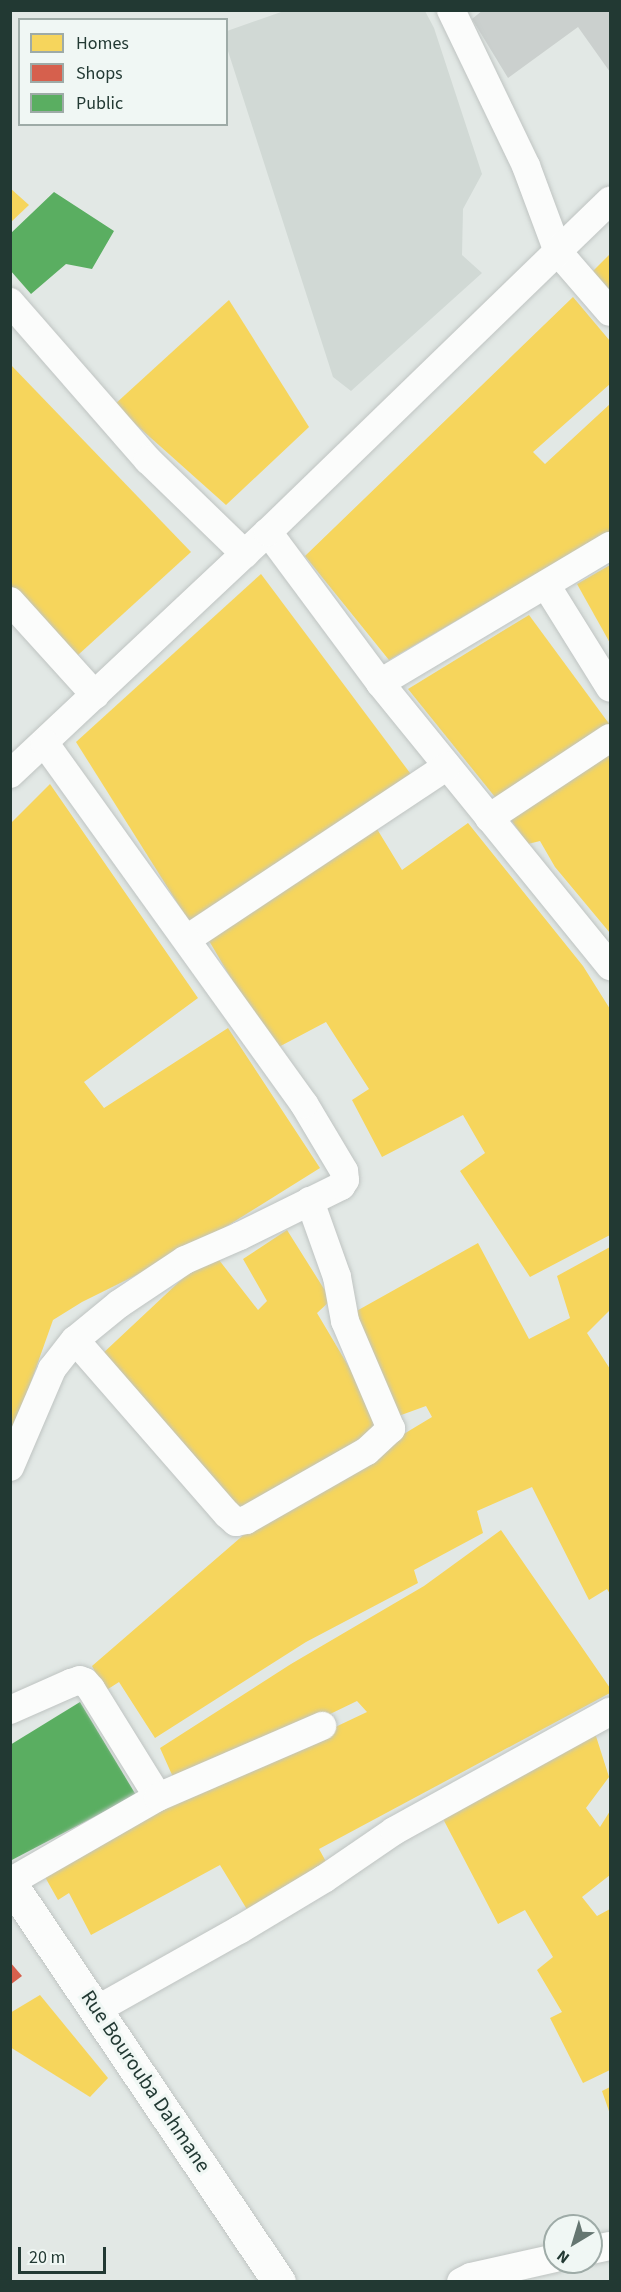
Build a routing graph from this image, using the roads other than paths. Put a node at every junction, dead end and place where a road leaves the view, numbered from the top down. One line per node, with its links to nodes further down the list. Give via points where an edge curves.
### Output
1 (456, 13): 3 (street, via 526,166)
2 (610, 201): 3 (street)
3 (558, 252): 5 (street); 6 (street)
4 (10, 303): 8 (street, via 148,460)
5 (610, 312)
6 (268, 532): 8 (street); 11 (street)
7 (610, 546): 9 (street)
8 (244, 554): 13 (street)
9 (546, 585): 11 (street); 12 (street)
10 (10, 601): 13 (street)
11 (380, 683): 16 (street)
12 (610, 688)
13 (95, 695): 15 (street)
14 (610, 738): 18 (street)
15 (45, 743): 17 (street); 19 (street)
16 (447, 766): 18 (street); 19 (street)
17 (10, 774)
18 (489, 818): 20 (street)
19 (187, 939): 21 (street, via 304,1104 344,1171 341,1186)
20 (610, 966)
21 (310, 1201): 22 (street, via 184,1260); 22 (street, via 337,1277 345,1321 390,1422 388,1435 367,1451 246,1520 236,1521)
22 (75, 1340): 23 (street, via 52,1369)
23 (10, 1467)
24 (10, 1710): 27 (street, via 71,1683 84,1682)
25 (610, 1712): 29 (street, via 394,1831 324,1879)
26 (322, 1726): 27 (street)
27 (158, 1797): 28 (street)
28 (10, 1882): 29 (street, Rue Bourouba Dahmane)
29 (98, 2009): 31 (street, Rue Bourouba Dahmane)
30 (543, 2261): 32 (street)
31 (279, 2282)
32 (461, 2282)

